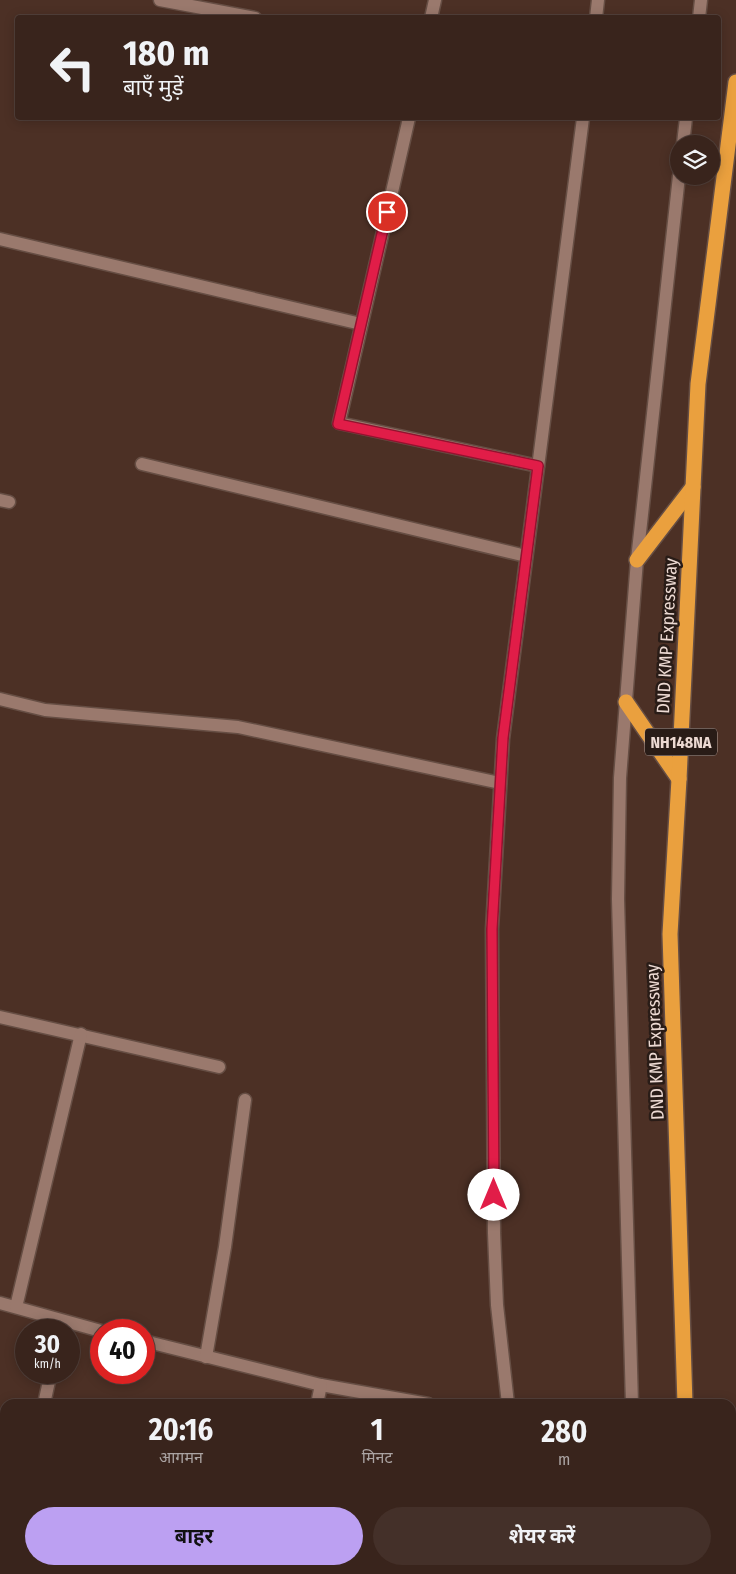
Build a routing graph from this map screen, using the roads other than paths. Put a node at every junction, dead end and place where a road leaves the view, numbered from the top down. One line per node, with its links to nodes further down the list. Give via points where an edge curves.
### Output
1 (160, 0): 5 (street)
2 (435, 0): 6 (street)
3 (598, 0): 7 (street)
4 (701, 0): 8 (street)
5 (239, 15)
6 (432, 15)
7 (596, 15)
8 (699, 15)
9 (736, 82): 19 (highway, DND KMP Expressway / NH148NA, via 698,384)
10 (408, 120): 16 (street)
11 (583, 120): 18 (street)
12 (686, 120): 13 (street)
13 (684, 135)
14 (678, 185): 21 (street)
15 (0, 240): 16 (street)
16 (361, 324): 18 (street, via 338,424)
17 (142, 464): 20 (street)
18 (538, 466): 20 (street)
19 (692, 487): 21 (highway); 24 (highway, DND KMP Expressway / NH148NA)
20 (526, 556): 25 (street)
21 (637, 560): 23 (street)
22 (0, 699): 25 (street, via 45,710 238,727)
23 (626, 702): 24 (highway); 41 (street, via 620,778 618,899)
24 (679, 779): 42 (highway, DND KMP Expressway / NH148NA, via 670,934)
25 (500, 783): 40 (street, via 492,929 494,1232 497,1305)
26 (0, 1017): 27 (street)
27 (81, 1034): 28 (street); 31 (street)
28 (219, 1067)
29 (245, 1100): 34 (street)
30 (0, 1303): 31 (street)
31 (16, 1308): 32 (street)
32 (44, 1319)
33 (155, 1344): 34 (street)
34 (206, 1357): 36 (street)
35 (48, 1384): 37 (street)
36 (321, 1385): 38 (street); 39 (street)
37 (45, 1399)
38 (318, 1399)
39 (400, 1399)
40 (507, 1399)
41 (632, 1399)
42 (686, 1399)

